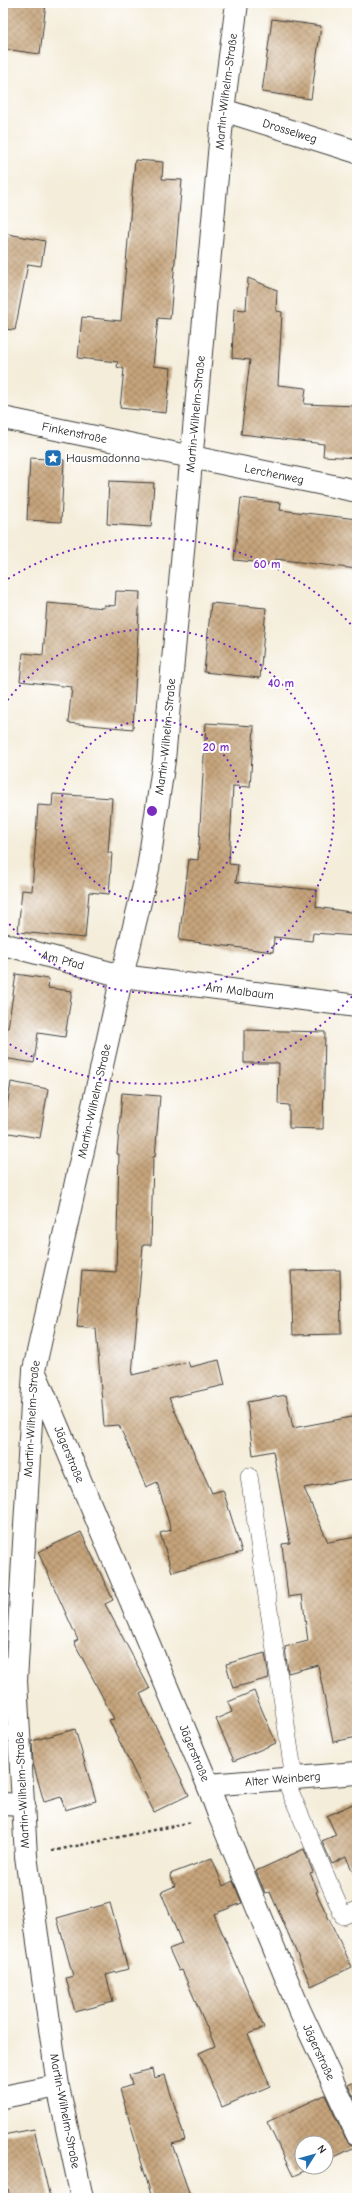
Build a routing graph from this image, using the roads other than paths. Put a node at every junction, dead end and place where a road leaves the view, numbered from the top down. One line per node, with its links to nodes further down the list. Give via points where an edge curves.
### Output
1 (237, 3): 2 (street, Martin-Wilhelm-Straße)
2 (223, 110): 3 (street, Drosselweg); 5 (street, Martin-Wilhelm-Straße)
3 (357, 152)
4 (3, 418): 5 (street, Finkenstraße)
5 (192, 458): 6 (street, Lerchenweg); 8 (street, Martin-Wilhelm-Straße, via 164,760 148,869)
6 (357, 491)
7 (3, 944): 8 (street, Am Pfad)
8 (122, 976): 9 (street, Am Malbaum); 11 (street, Martin-Wilhelm-Straße)
9 (357, 1006): 10 (street, Am Malbaum)
10 (357, 1013)
11 (34, 1370): 15 (street, Jägerstraße); 16 (street, Martin-Wilhelm-Straße, via 16,1681)
12 (249, 1476): 14 (lane)
13 (357, 1773): 14 (street, Alter Weinberg)
14 (289, 1779): 15 (street, Alter Weinberg); 17 (lane, via 343,1916)
15 (208, 1785): 20 (street, Jägerstraße, via 299,2009)
16 (13, 1804): 18 (street, Martin-Wilhelm-Straße, via 26,1856)
17 (357, 1910)
18 (58, 2086): 19 (street); 21 (street, Martin-Wilhelm-Straße)
19 (3, 2097)
20 (357, 2134)
21 (82, 2198)

